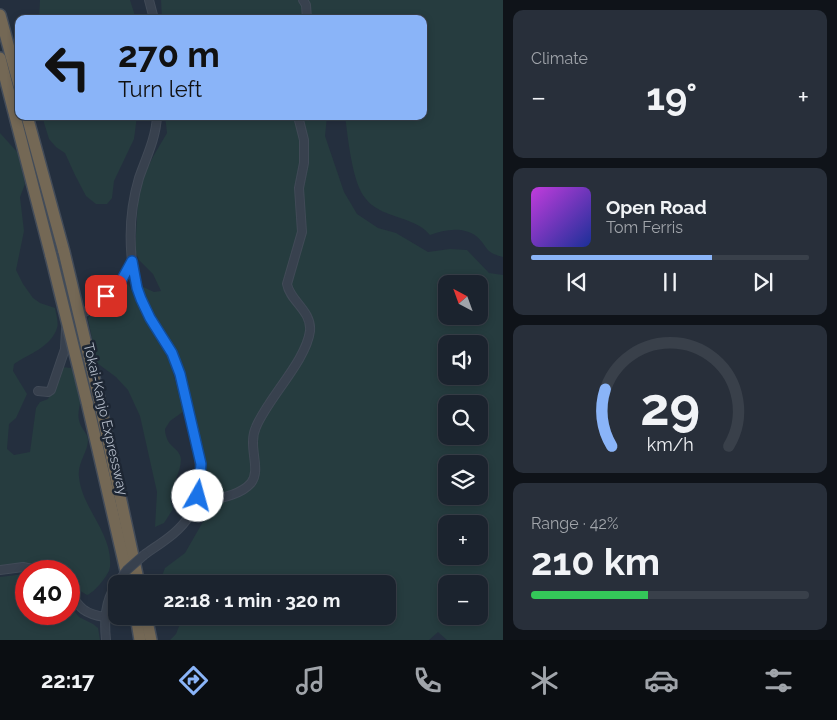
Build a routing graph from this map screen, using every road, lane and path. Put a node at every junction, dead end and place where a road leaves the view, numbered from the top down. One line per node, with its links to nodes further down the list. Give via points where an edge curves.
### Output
1 (149, 0): 3 (street)
2 (303, 0): 4 (street)
3 (153, 15)
4 (307, 15)
5 (1, 18): 7 (highway)
6 (0, 58): 8 (highway, Tokai-Kanjo Expressway, bridge)
7 (15, 70)
8 (15, 116)
9 (16, 120): 15 (highway, Tokai-Kanjo Expressway, bridge)
10 (28, 120): 15 (highway, Tokai-Kanjo Expressway, bridge, via 64,252)
11 (156, 120): 13 (street, via 135,199)
12 (299, 120): 16 (street, via 304,140 300,188 302,232 287,284 304,311 310,330 301,354 256,426 252,443 256,474 252,481 240,492)
13 (132, 261): 14 (street, via 120,283 92,308 69,322 65,349 51,390); 16 (street, via 141,299 172,353 180,374 201,464)
14 (38, 391)
15 (93, 400): 19 (highway, Tokai-Kanjo Expressway); 21 (highway, Tokai-Kanjo Expressway)
16 (195, 504): 20 (street, bridge, via 177,531 144,555)
17 (15, 568): 18 (street)
18 (0, 570)
19 (119, 575)
20 (124, 575)
21 (138, 575)
22 (108, 603): 24 (street)
23 (80, 605): 24 (street, via 86,612)
24 (104, 617): 27 (street)
25 (138, 625): 28 (highway)
26 (148, 625): 29 (highway)
27 (106, 640)
28 (140, 640)
29 (151, 640)

